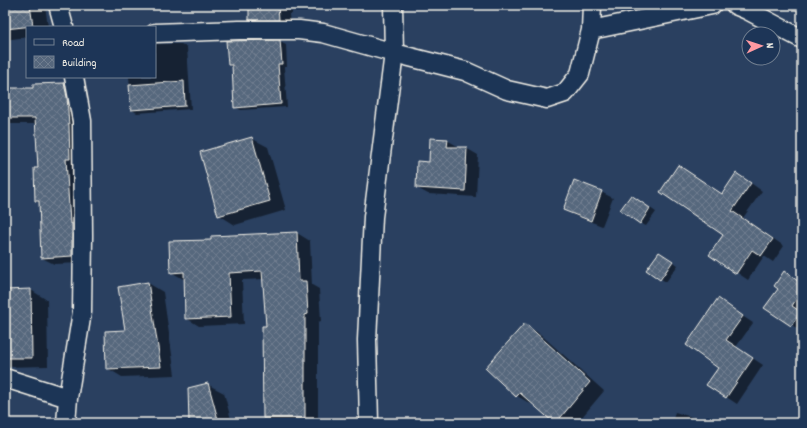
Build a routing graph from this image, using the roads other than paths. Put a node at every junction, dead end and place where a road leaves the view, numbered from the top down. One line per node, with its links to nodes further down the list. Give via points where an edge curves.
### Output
1 (58, 5): 6 (street)
2 (393, 5): 10 (street)
3 (592, 5): 7 (street)
4 (712, 5): 7 (street)
5 (735, 5): 9 (street)
6 (64, 26)
7 (591, 30): 10 (street, via 580,74 565,94 547,99 507,90 465,71)
8 (156, 33): 10 (street, via 299,30 323,33)
9 (802, 39)
10 (394, 53): 15 (street, via 373,217 367,340)
11 (74, 78): 13 (street, via 82,121 82,312)
12 (5, 378): 13 (street)
13 (68, 398): 14 (street)
14 (66, 423)
15 (369, 423)

